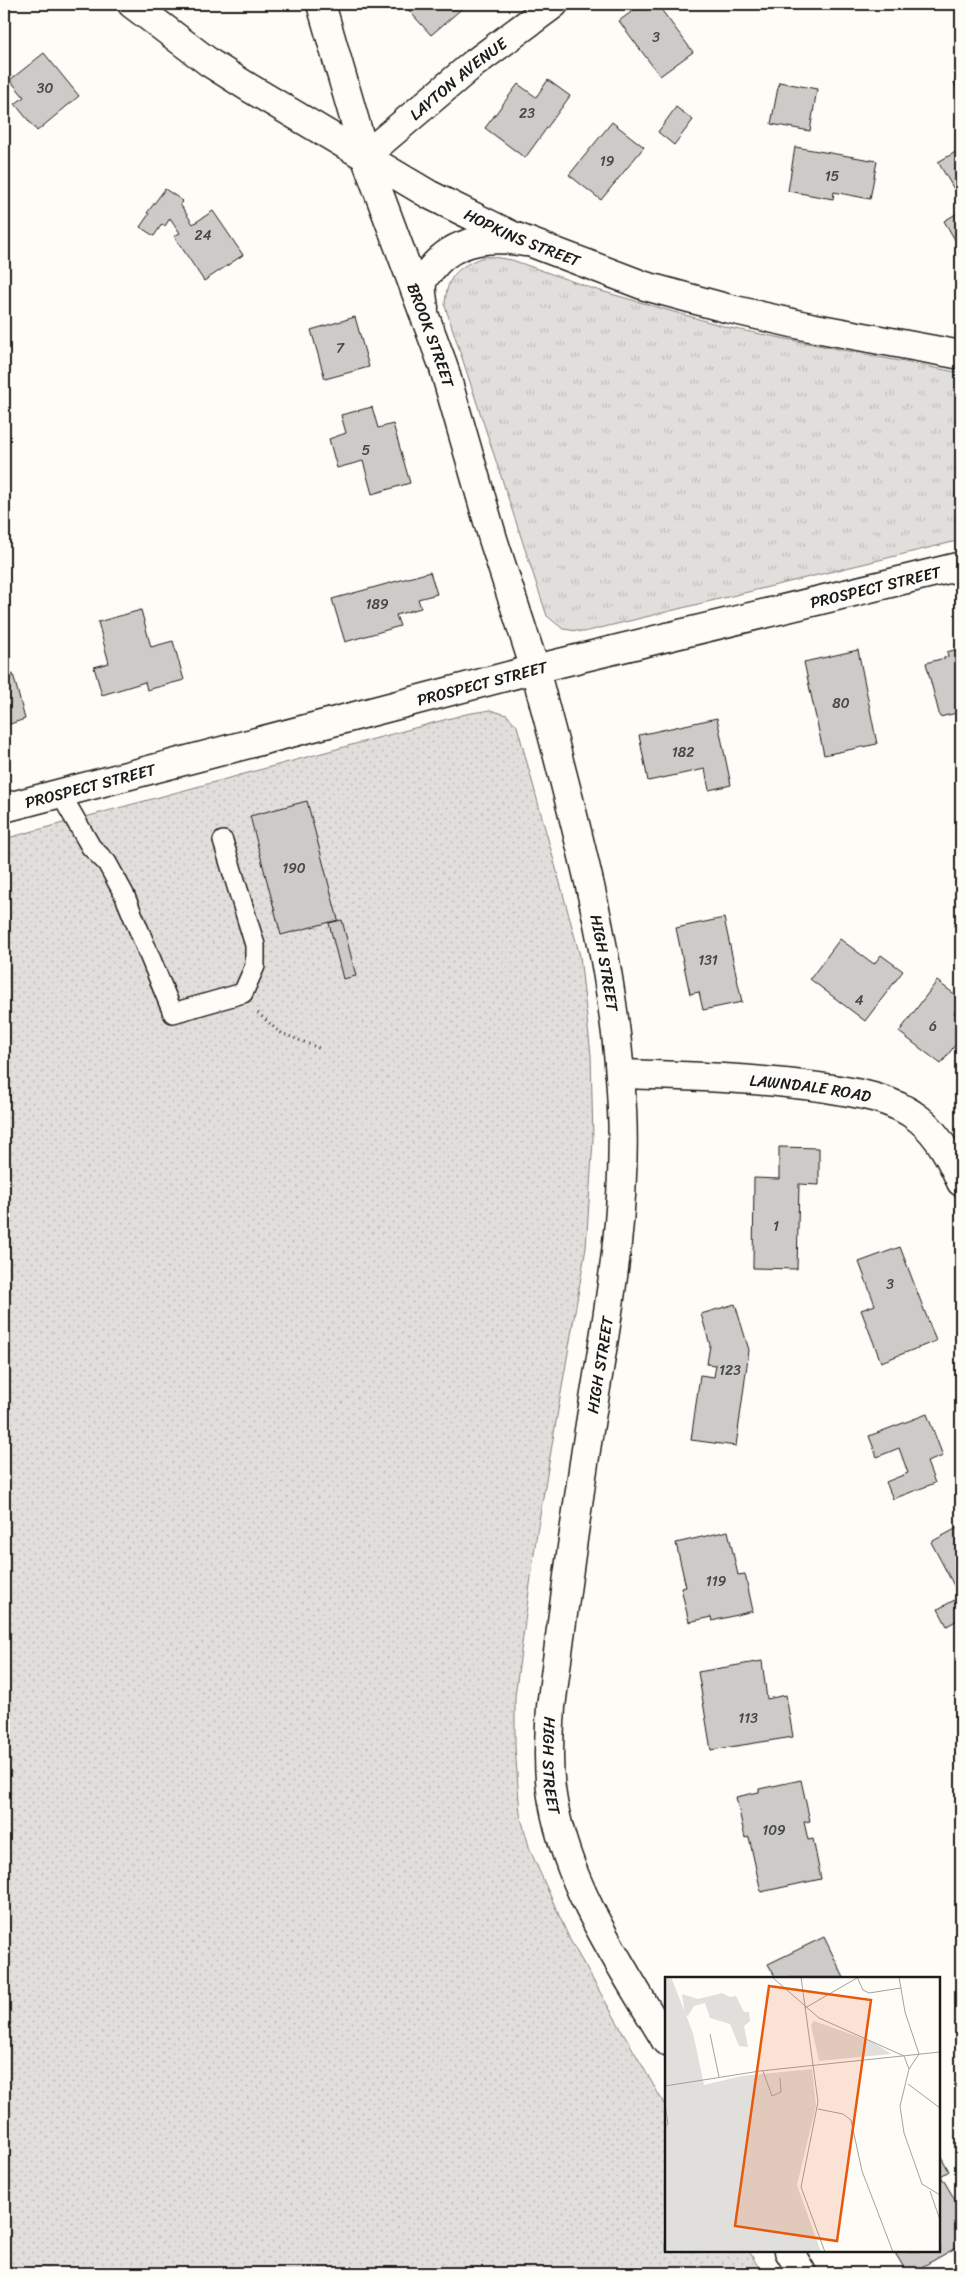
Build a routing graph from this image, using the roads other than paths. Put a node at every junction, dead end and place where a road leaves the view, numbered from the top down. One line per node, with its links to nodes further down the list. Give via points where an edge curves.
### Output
1 (132, 4): 4 (street, HOPKINS STREET, via 210,63)
2 (321, 4): 4 (street, BROOK STREET)
3 (554, 4): 4 (street, LAYTON AVENUE, via 472,65)
4 (365, 156): 5 (street, HOPKINS STREET, via 430,195); 6 (street, BROOK STREET)
5 (531, 243): 6 (street, via 481,240 445,256 422,283); 7 (street, HOPKINS STREET, via 645,286 726,308)
6 (427, 321): 9 (street, BROOK STREET)
7 (961, 355)
8 (961, 566): 9 (street, PROSPECT STREET)
9 (535, 669): 10 (street, PROSPECT STREET); 13 (street, HIGH STREET, via 600,930)
10 (60, 793): 11 (street, PROSPECT STREET); 12 (lane, via 91,847 106,863 124,894 173,1013 243,993 255,966 255,945)
11 (4, 808)
12 (223, 841)
13 (620, 1074): 14 (street, LAWNDALE ROAD, via 766,1080 878,1098 905,1110 929,1128 949,1156); 15 (street, HIGH STREET, via 623,1153 618,1238 560,1636 549,1738 552,1800 573,1873 600,1930)
14 (961, 1182)
15 (665, 2039)
16 (789, 2252): 17 (street)
17 (802, 2273)

